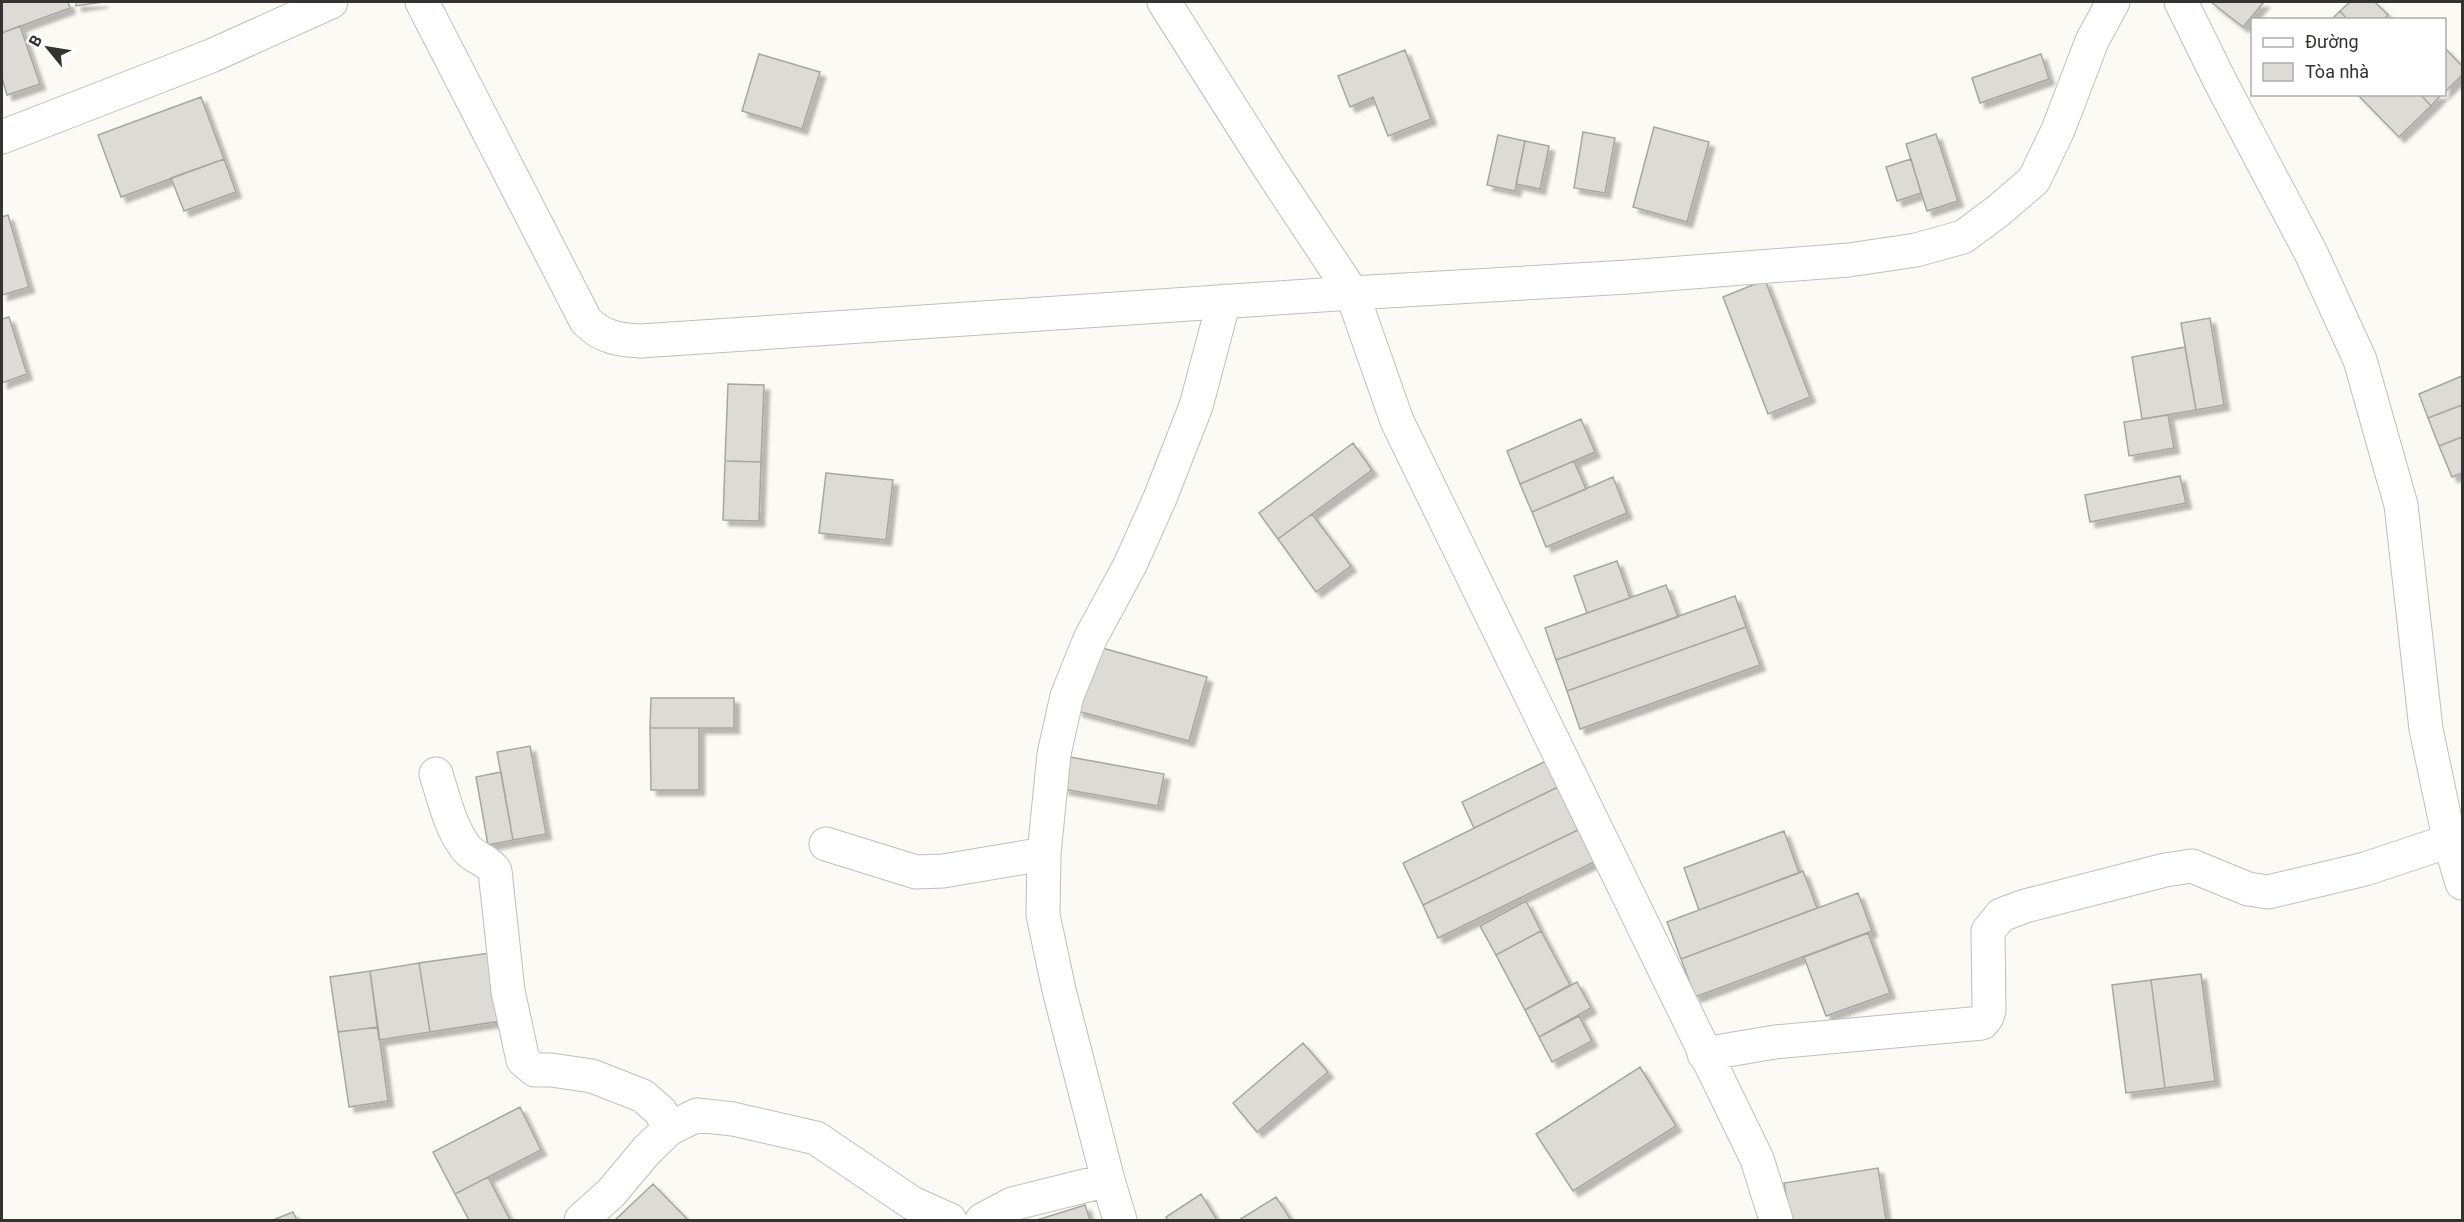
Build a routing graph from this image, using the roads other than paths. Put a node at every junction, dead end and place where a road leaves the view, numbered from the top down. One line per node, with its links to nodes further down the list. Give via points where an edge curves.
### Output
1 (331, 2): 6 (street, via 211,56)
2 (422, 2): 8 (street, via 586,321 598,333 641,342)
3 (1164, 2): 7 (street)
4 (2113, 2): 7 (street, via 2092,41 2034,180 1963,237 1916,250 1849,260)
5 (2181, 2): 10 (street, via 2311,253 2360,360 2401,505 2426,729)
6 (2, 137)
7 (1352, 293): 8 (street); 14 (street, via 1397,422)
8 (1224, 301): 12 (street, via 1196,406 1160,498 1090,639 1067,696 1053,754)
9 (436, 774): 15 (street, via 454,829 467,849 495,871 508,991 523,1060 535,1070 592,1076 643,1096 661,1112)
10 (2450, 843): 13 (street); 14 (street, via 2365,869 2268,892 2248,889 2192,866 2025,906 2001,915 1988,931 1989,1010 1982,1023 1775,1042)
11 (826, 844): 12 (street, via 916,872)
12 (1044, 854): 16 (street, via 1043,915)
13 (2463, 882)
14 (1704, 1054): 21 (street, via 1758,1159)
15 (669, 1129): 17 (street); 18 (street, via 697,1114 816,1138 912,1203)
16 (1108, 1180): 19 (street, via 1012,1204); 20 (street)
17 (581, 1221)
18 (950, 1221)
19 (982, 1221)
20 (1120, 1221)
21 (1776, 1221)

